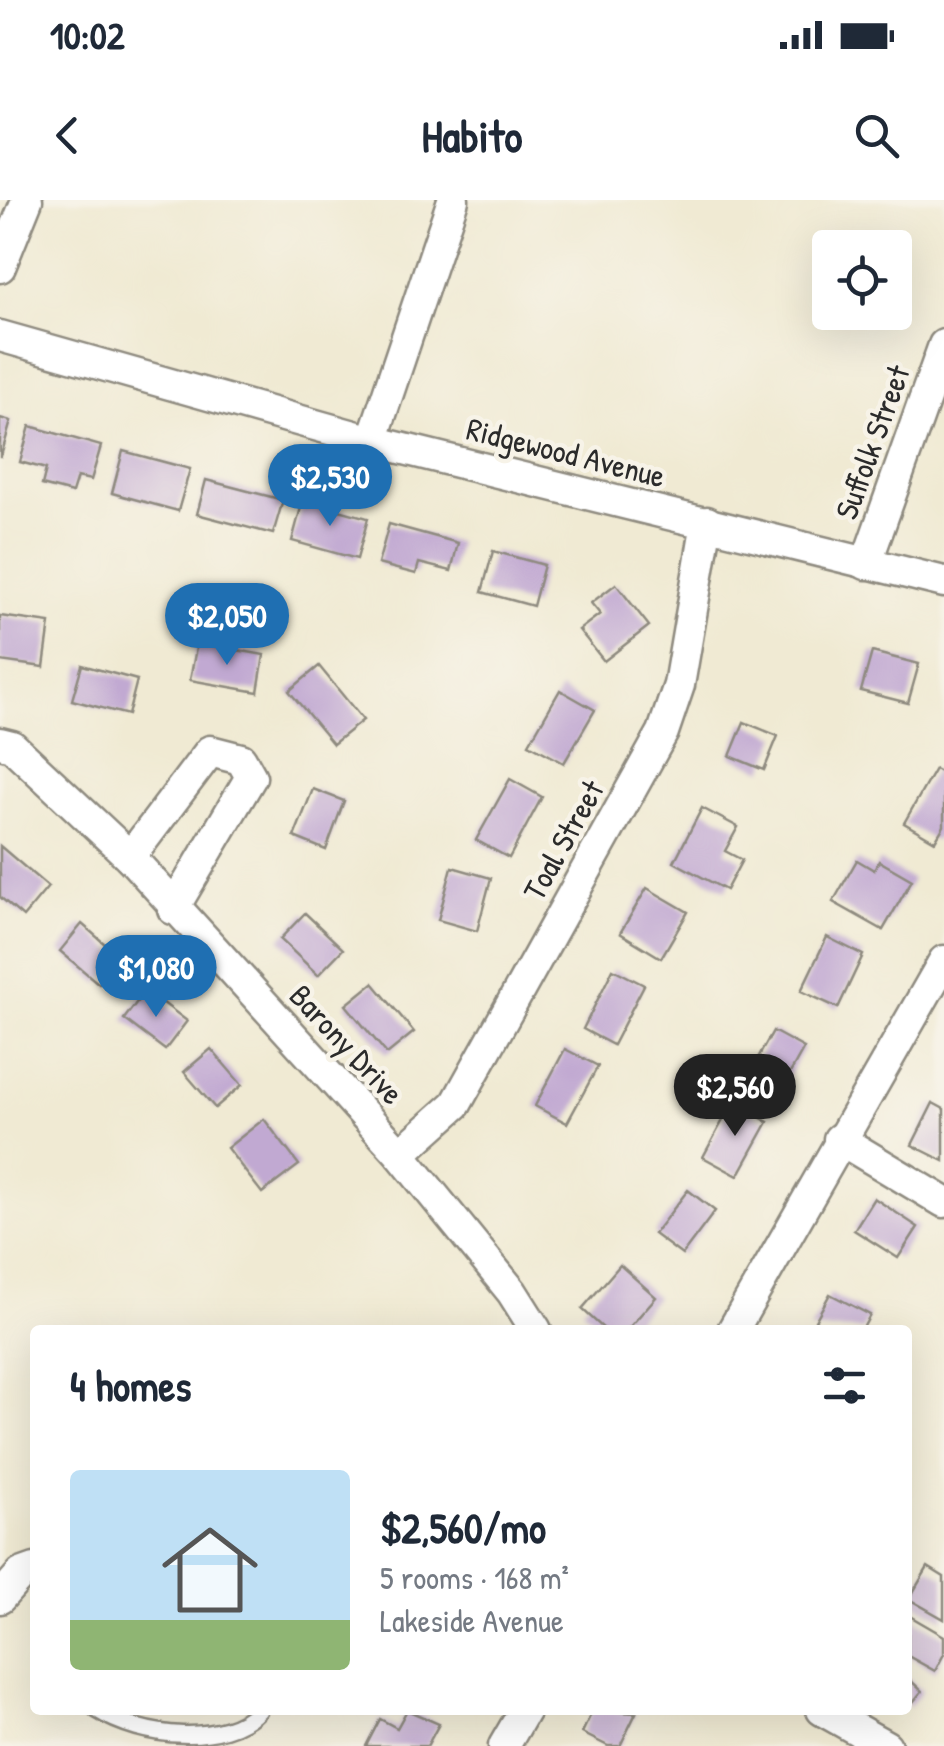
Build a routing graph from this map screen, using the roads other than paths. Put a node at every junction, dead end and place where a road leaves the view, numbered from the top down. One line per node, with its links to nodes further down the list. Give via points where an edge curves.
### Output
1 (27, 200): 3 (street)
2 (453, 200): 6 (street)
3 (0, 268)
4 (0, 336): 6 (street, Ridgewood Avenue)
5 (944, 345): 8 (street, Suffolk Street)
6 (372, 442): 7 (street, Ridgewood Avenue)
7 (706, 522): 8 (street, Ridgewood Avenue); 15 (street, Toal Street, via 679,685 663,732 456,1104)
8 (866, 564): 9 (street, Ridgewood Avenue)
9 (944, 582)
10 (0, 743): 11 (street, Barony Drive, via 12,746)
11 (130, 857): 12 (street, Barony Drive); 12 (street, via 210,751 241,759 251,778)
12 (173, 908): 15 (street, Barony Drive)
13 (944, 961): 14 (street)
14 (838, 1140): 16 (street); 18 (street)
15 (400, 1154): 17 (street, Barony Drive)
16 (944, 1202)
17 (533, 1325)
18 (736, 1325)
19 (30, 1571): 20 (street)
20 (0, 1598)
21 (109, 1715): 22 (lane, via 200,1745 233,1738)
22 (254, 1715)
23 (522, 1715): 25 (street)
24 (831, 1715): 26 (street)
25 (504, 1746)
26 (886, 1746)

